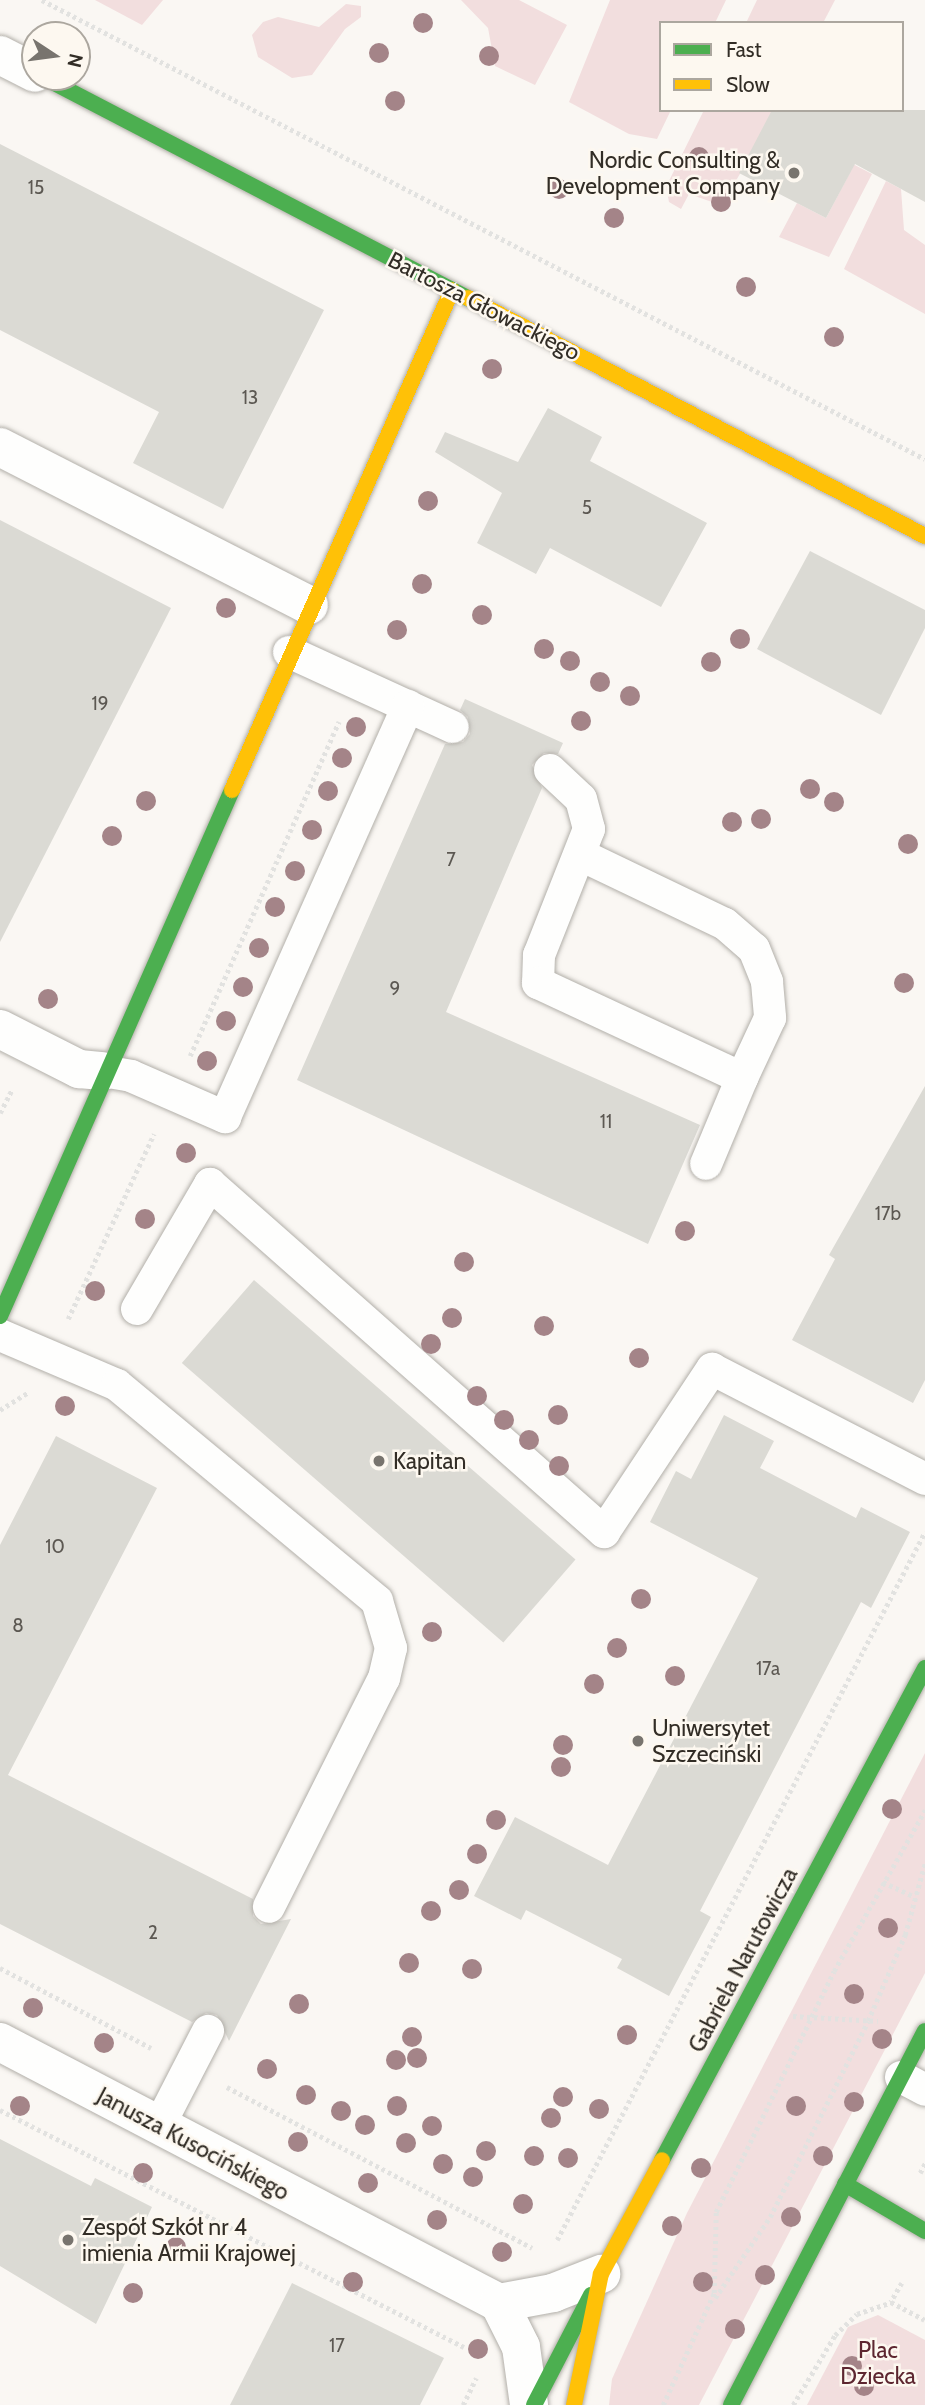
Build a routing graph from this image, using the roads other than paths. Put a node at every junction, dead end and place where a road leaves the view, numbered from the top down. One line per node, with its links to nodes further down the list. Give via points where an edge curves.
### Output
1 (0, 55): 2 (street)
2 (21, 66)
3 (70, 91): 4 (street, Bartosza Głowackiego)
4 (452, 290): 6 (street, Bartosza Głowackiego); 7 (street)
5 (0, 447): 7 (street)
6 (925, 536)
7 (309, 606): 8 (street)
8 (289, 652): 9 (lane); 14 (street)
9 (408, 706): 10 (lane); 14 (lane, via 225,1118)
10 (453, 727)
11 (550, 771): 12 (lane, via 581,799 589,829)
12 (583, 856): 15 (lane, via 725,924 754,949 767,982 770,1018); 15 (lane, via 539,955 538,983)
13 (0, 1029): 14 (street, via 79,1069)
14 (103, 1071): 18 (street)
15 (741, 1078): 16 (lane)
16 (706, 1164)
17 (137, 1309): 20 (lane, via 210,1184 604,1532 712,1369)
18 (0, 1316)
19 (0, 1335): 22 (lane, via 117,1385 377,1601 390,1629 384,1678)
20 (925, 1479)
21 (925, 1668): 30 (street, Gabriela Narutowicza)
22 (269, 1907)
23 (208, 2031): 27 (lane)
24 (925, 2031): 26 (street)
25 (0, 2042): 27 (street, Janusza Kusocińskiego)
26 (913, 2083): 28 (street)
27 (159, 2126): 31 (street, Janusza Kusocińskiego)
28 (845, 2184): 29 (street); 34 (street)
29 (925, 2231)
30 (601, 2274): 31 (street, via 554,2293); 32 (street, Gabriela Narutowicza); 33 (street, Gabriela Narutowicza)
31 (499, 2303): 32 (street, via 521,2347)
32 (531, 2405)
33 (574, 2405)
34 (731, 2405)

